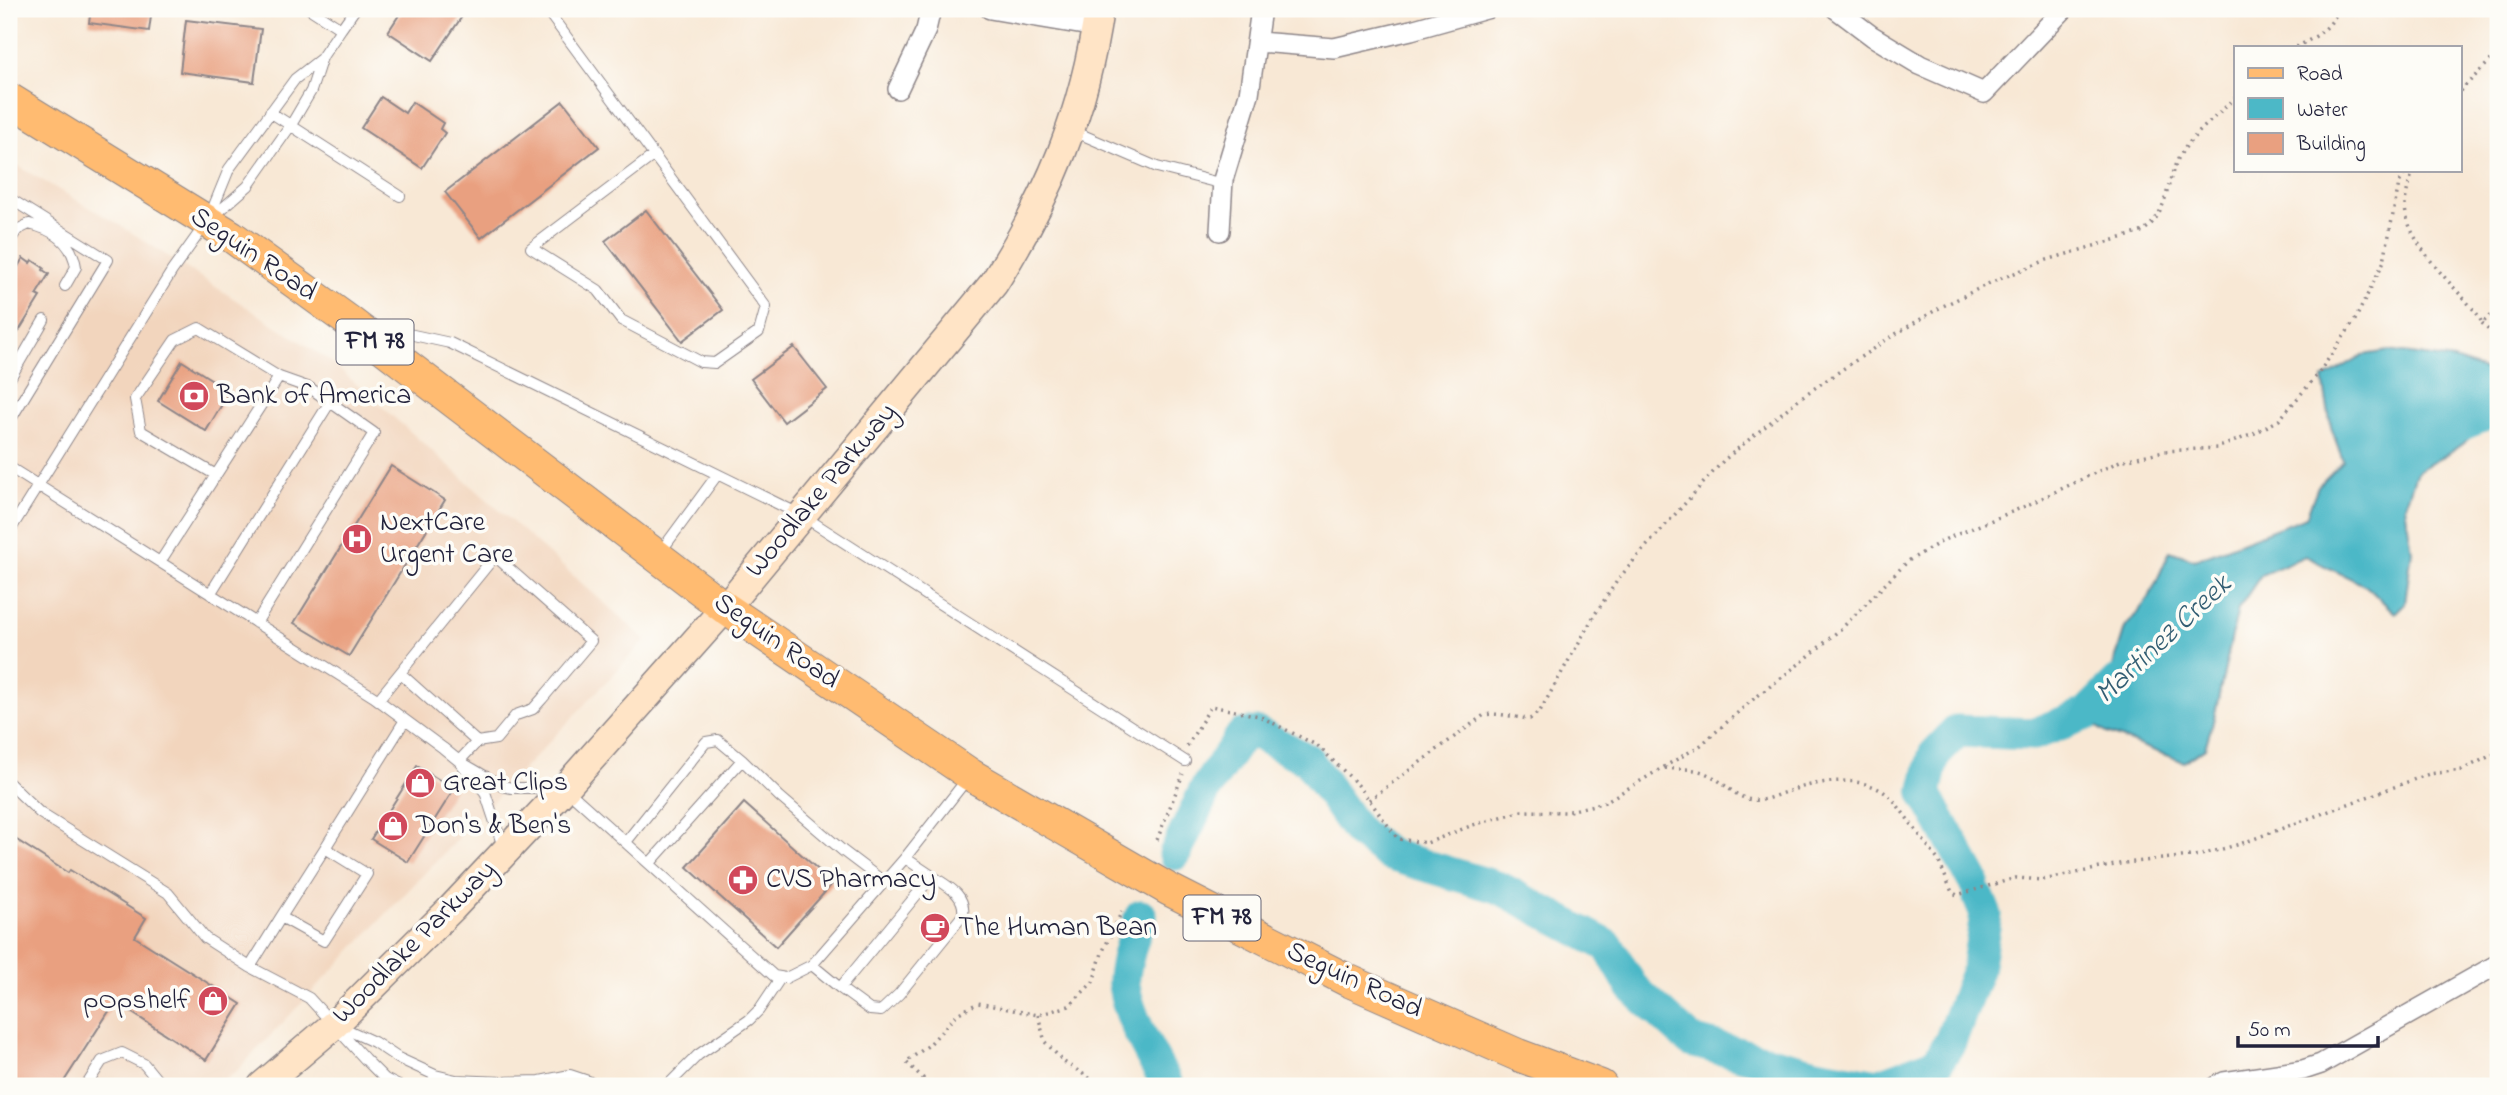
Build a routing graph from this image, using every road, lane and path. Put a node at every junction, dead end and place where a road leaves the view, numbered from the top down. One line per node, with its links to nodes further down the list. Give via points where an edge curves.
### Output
1 (310, 9): 12 (lane)
2 (355, 9): 12 (lane)
3 (546, 9): 24 (lane)
4 (931, 9): 17 (street)
5 (990, 9): 11 (street)
6 (1261, 9): 13 (street)
7 (1486, 9): 13 (street, via 1334,48)
8 (1836, 9): 9 (street, via 1920,65 1983,93)
9 (2064, 9)
10 (2339, 9): 14 (path, via 2321,35)
11 (1098, 18): 23 (street, Woodlake Parkway)
12 (341, 29): 16 (lane)
13 (1258, 42): 27 (street, via 1249,94)
14 (2298, 46)
15 (2498, 54): 18 (path)
16 (322, 58): 21 (lane, via 295,79); 22 (lane)
17 (898, 89)
18 (2462, 89)
19 (9, 99): 30 (main road, Seguin Road / FM 78)
20 (2234, 99): 66 (path, via 2183,151 2153,225 1992,282 1889,338 1800,398 1724,460 1635,559 1595,614 1540,711 1530,719 1484,715)
21 (270, 112): 22 (lane); 30 (lane, via 229,169)
22 (291, 125): 28 (lane); 30 (lane, via 248,186)
23 (1071, 130): 27 (lane, via 1157,167); 47 (street, Woodlake Parkway, via 1025,233 993,283)
24 (654, 155): 24 (lane, via 766,307 759,332 715,363 701,362 621,320 598,290 531,248)
25 (2406, 172): 62 (path, via 2399,183 2384,261 2355,320 2279,420 2217,448 2120,461 1946,539 1908,561 1843,627 1701,745)
26 (2412, 172): 37 (path, via 2405,207 2410,228)
27 (1223, 184): 31 (street)
28 (400, 196)
29 (9, 198): 42 (lane, via 108,260)
30 (207, 222): 36 (main road, Seguin Road / FM 78); 46 (lane)
31 (1220, 231)
32 (9, 242): 33 (lane, via 17,230 29,224 63,240 76,267)
33 (65, 286)
34 (2498, 310): 37 (path)
35 (44, 320): 40 (lane)
36 (347, 320): 45 (lane, via 450,343); 49 (main road, Seguin Road / FM 78)
37 (2482, 323): 38 (path)
38 (2498, 340)
39 (279, 377): 41 (lane, via 310,388); 44 (lane); 44 (lane, via 199,328 175,340 135,399 141,431)
40 (9, 380)
41 (330, 402): 51 (lane); 53 (lane, via 374,433)
42 (10, 415)
43 (9, 467): 46 (lane)
44 (216, 475): 50 (lane)
45 (717, 475): 47 (lane); 49 (lane)
46 (38, 485): 48 (lane); 50 (lane)
47 (803, 516): 52 (street, Woodlake Parkway); 61 (lane)
48 (9, 532)
49 (657, 556): 52 (main road, Seguin Road / FM 78)
50 (160, 562): 51 (lane)
51 (211, 594): 53 (lane)
52 (725, 608): 63 (main road, Seguin Road / FM 78); 65 (street, Woodlake Parkway)
53 (256, 623): 55 (lane)
54 (400, 673): 55 (lane); 57 (lane); 57 (lane, via 495,556 591,641 533,709 516,715 496,739)
55 (378, 700): 56 (lane)
56 (405, 720): 60 (lane); 69 (lane)
57 (477, 742): 60 (lane)
58 (2498, 752): 62 (path, via 2476,765 2409,780 2201,855 2124,863 2043,880 2016,878 1956,894 1938,860 1895,802 1879,789 1830,780 1752,800 1708,774)
59 (742, 760): 68 (lane, via 718,740 706,742); 72 (lane); 74 (lane)
60 (459, 761): 65 (lane, via 502,786); 70 (lane, via 485,792)
61 (1185, 761): 66 (path, via 1188,742 1211,706 1259,716 1318,746); 67 (path, via 1182,780)
62 (1663, 767): 66 (path, via 1605,802 1566,811 1522,811 1427,843 1398,839)
63 (971, 775): 71 (lane); 94 (main road, Seguin Road / FM 78, via 1168,889 1347,981)
64 (9, 783): 79 (lane, via 40,813 168,893 205,938)
65 (565, 789): 68 (lane); 70 (street, Woodlake Parkway)
66 (1369, 800)
67 (1157, 840)
68 (626, 842): 72 (lane)
69 (325, 848): 76 (lane); 76 (lane, via 367,874 324,941)
70 (505, 852): 83 (street, Woodlake Parkway)
71 (905, 858): 73 (lane); 74 (lane)
72 (650, 863): 80 (lane)
73 (932, 876): 81 (lane); 81 (lane, via 960,897 963,915 899,994 881,1011 870,1010)
74 (884, 882): 78 (lane)
75 (1122, 911): 82 (path, via 1093,982 1069,1006)
76 (281, 917): 79 (lane)
77 (2498, 964): 95 (street, via 2320,1064)
78 (812, 965): 80 (lane); 81 (lane)
79 (250, 967): 83 (lane, via 309,998)
80 (780, 977): 91 (lane, via 749,1020 698,1055)
81 (840, 988)
82 (1038, 1015): 92 (path, via 978,1003 957,1014 906,1062 923,1079); 93 (path, via 1045,1042 1064,1062)
83 (335, 1024): 84 (lane); 87 (street, Woodlake Parkway); 88 (lane, via 385,1079)
84 (435, 1075): 89 (lane); 90 (lane, via 502,1082 570,1075)
85 (86, 1086): 86 (lane, via 102,1061 122,1053 144,1064)
86 (162, 1086)
87 (262, 1086)
88 (399, 1086)
89 (432, 1086)
90 (595, 1086)
91 (667, 1086)
92 (923, 1086)
93 (1102, 1086)
94 (1601, 1086)
95 (2216, 1086)

